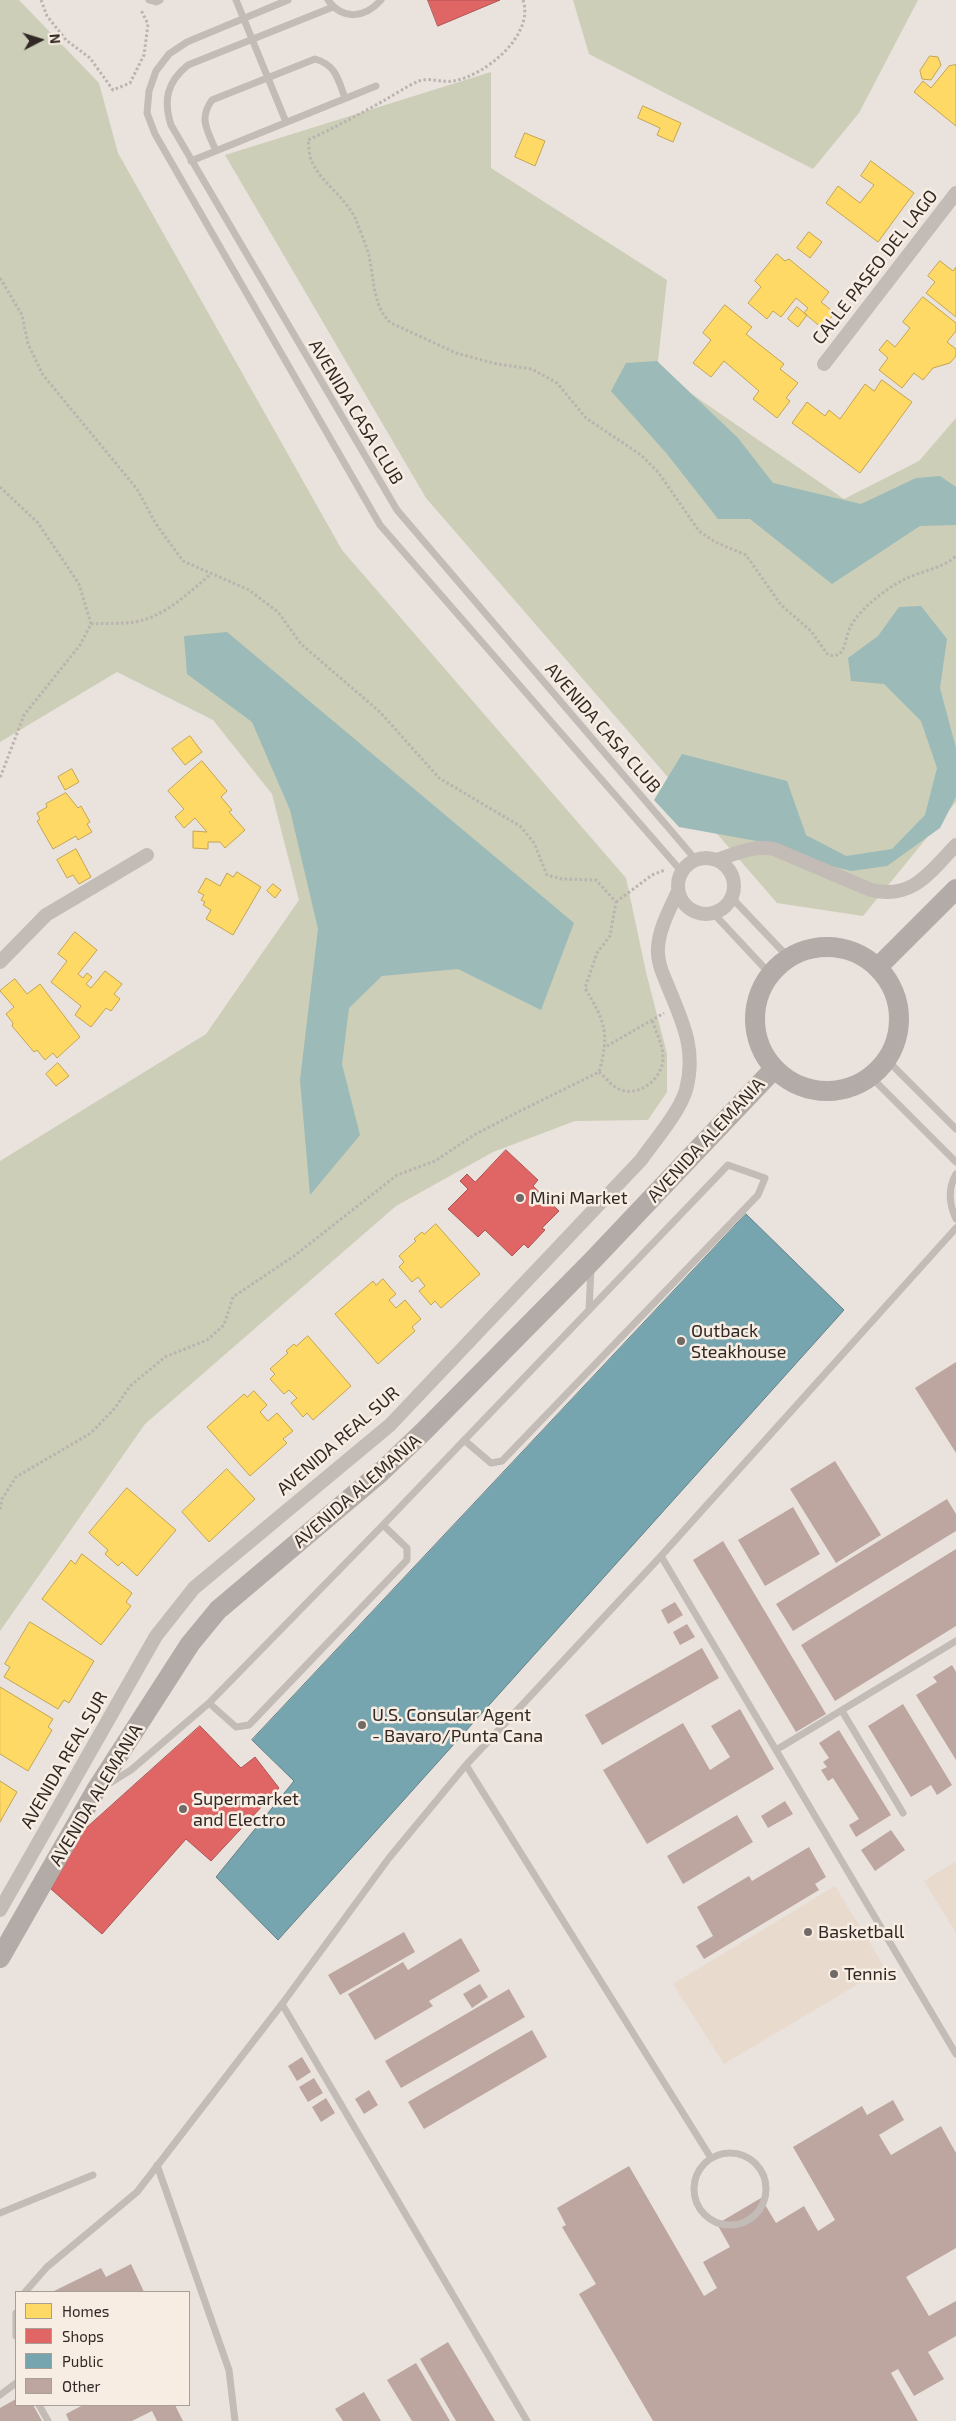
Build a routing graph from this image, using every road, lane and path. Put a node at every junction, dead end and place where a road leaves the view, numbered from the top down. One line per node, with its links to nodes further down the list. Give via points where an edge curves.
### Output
1 (40, 0): 10 (path, via 46,16 66,40 90,58 113,90 130,83 144,55 148,24)
2 (149, 0): 3 (lane)
3 (160, 0)
4 (236, 0): 11 (lane)
5 (288, 0): 11 (lane, AVENIDA CASA CLUB)
6 (328, 0): 9 (lane)
7 (381, 0): 9 (lane, via 372,10 359,15 345,14)
8 (523, 0): 23 (path, via 525,20 519,34 499,58 483,69 453,81 420,80 308,140 311,160 317,171 347,204 355,219 369,254 378,301 385,318 456,353 532,369 556,383 586,418 641,455 658,472 699,531 715,542 746,555 781,605 811,631 828,655 835,656 843,650 856,618 882,593 902,580)
9 (333, 7): 12 (lane, AVENIDA CASA CLUB)
10 (140, 8)
11 (243, 18): 12 (lane); 32 (lane, AVENIDA CASA CLUB, via 187,42 170,54 149,91 147,113 154,134 380,525)
12 (252, 40): 13 (lane); 18 (lane, AVENIDA CASA CLUB, via 188,66 170,85 166,112)
13 (268, 78): 15 (lane, via 315,59 326,62 335,70); 16 (lane); 17 (lane, via 212,100 205,110 204,122)
14 (376, 86): 15 (lane)
15 (345, 98): 16 (lane)
16 (286, 122): 17 (lane)
17 (216, 151): 18 (lane)
18 (191, 161): 30 (lane, AVENIDA CASA CLUB, via 397,510)
19 (956, 194): 21 (street, CALLE PASEO DEL LAGO)
20 (0, 278): 24 (path, via 22,315 28,344 43,375 137,489 156,524 183,561)
21 (824, 364)
22 (0, 487): 25 (path, via 38,523 58,553 78,584)
23 (956, 556)
24 (211, 574): 25 (path, via 158,614 135,622); 37 (path, via 248,590 278,612 301,644 380,712 439,778 520,826 534,843 547,875 596,880)
25 (91, 624): 26 (path, via 80,645 24,715)
26 (0, 778)
27 (956, 845): 28 (street, via 919,882 909,889 890,893 871,890 764,846)
28 (742, 851): 31 (street); 33 (street)
29 (147, 855): 42 (street, via 46,915)
30 (696, 860): 31 (street); 32 (street)
31 (717, 860): 33 (street, via 727,866)
32 (682, 872): 35 (street); 37 (path, via 665,870 652,875)
33 (733, 876): 36 (street, via 735,891)
34 (956, 889): 43 (street)
35 (678, 891): 38 (street); 40 (street, AVENIDA REAL SUR)
36 (732, 898): 39 (street, via 725,908); 41 (lane)
37 (616, 902): 47 (path, via 610,936 597,953 585,988 600,1015)
38 (692, 911): 39 (street); 40 (street)
39 (714, 914): 44 (lane)
40 (664, 923): 45 (street, AVENIDA REAL SUR, via 659,936 659,963)
41 (788, 958): 43 (street, via 806,949 825,946 863,955); 44 (street)
42 (0, 962)
43 (878, 967): 48 (street, via 898,1002 900,1022 896,1042)
44 (770, 974): 49 (street, via 760,991 755,1012 762,1052)
45 (676, 1006): 46 (path); 70 (street, AVENIDA REAL SUR, via 689,1041 690,1066 685,1092 641,1160 390,1425 194,1588 156,1636)
46 (652, 1020): 47 (path); 50 (path, via 663,1057 657,1078 648,1086 627,1090 618,1088)
47 (606, 1046): 50 (path)
48 (887, 1060): 51 (street); 52 (lane)
49 (774, 1069): 51 (street, via 791,1082 810,1090 831,1092 852,1088); 57 (street, AVENIDA ALEMANIA)
50 (599, 1072): 60 (path, via 474,1135 435,1160 397,1175 294,1256 233,1297 224,1326 207,1340 165,1357 130,1386 115,1408 91,1433 16,1477 2,1499)
51 (871, 1077): 53 (lane)
52 (956, 1129)
53 (956, 1162)
54 (956, 1174): 55 (lane, via 950,1195)
55 (956, 1219)
56 (956, 1228): 62 (lane)
57 (592, 1261): 58 (lane); 68 (street, AVENIDA ALEMANIA, via 380,1473 218,1610 190,1644)
58 (589, 1310): 59 (lane); 59 (lane, via 728,1165 765,1178 758,1195 502,1461 491,1463)
59 (464, 1440): 61 (lane)
60 (0, 1510)
61 (383, 1525): 64 (lane); 64 (lane, via 407,1548 407,1560 249,1725 236,1727)
62 (661, 1556): 66 (lane); 67 (lane)
63 (956, 1641): 65 (lane)
64 (209, 1703): 68 (lane, via 131,1770)
65 (842, 1710): 66 (lane); 69 (lane)
66 (776, 1750): 73 (lane)
67 (466, 1765): 72 (lane, via 389,1858); 74 (lane)
68 (96, 1790): 71 (street, AVENIDA ALEMANIA)
69 (903, 1813)
70 (0, 1910)
71 (0, 1958)
72 (282, 2004): 75 (lane); 84 (lane)
73 (956, 2054)
74 (711, 2158): 74 (lane, via 702,2165 694,2186 699,2208 707,2217 728,2225 750,2219 759,2211 764,2199 764,2181 756,2165 735,2153)
75 (157, 2165): 78 (lane, via 137,2192 47,2267); 83 (lane, via 229,2370)
76 (93, 2175): 77 (lane)
77 (0, 2214)
78 (26, 2291)
79 (15, 2383): 80 (lane)
80 (0, 2395)
81 (40, 2406): 82 (lane)
82 (48, 2421)
83 (235, 2421)
84 (527, 2421)

